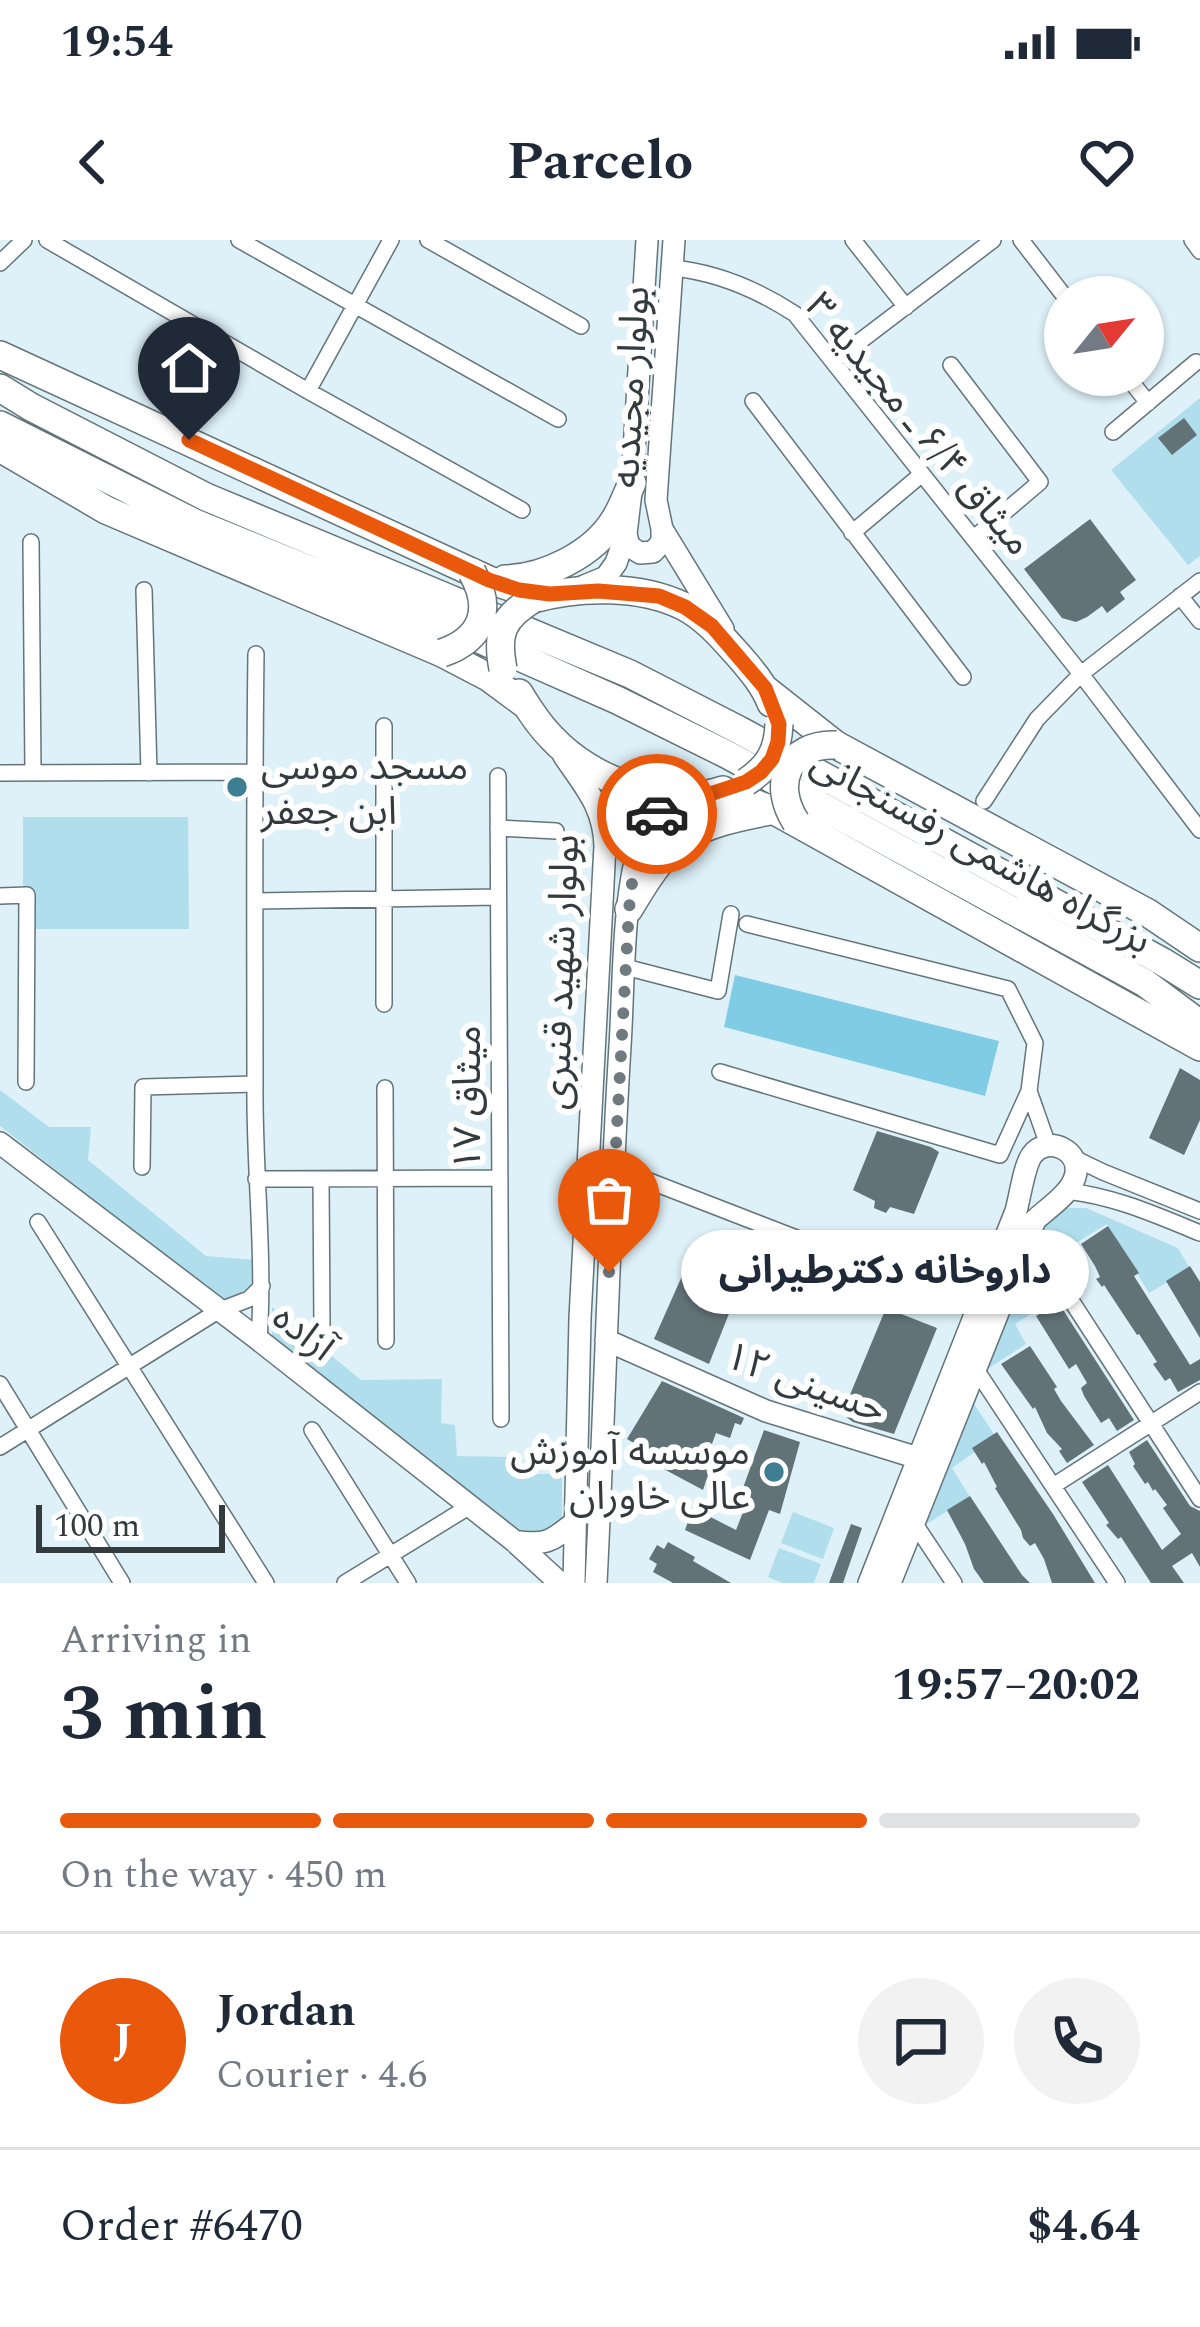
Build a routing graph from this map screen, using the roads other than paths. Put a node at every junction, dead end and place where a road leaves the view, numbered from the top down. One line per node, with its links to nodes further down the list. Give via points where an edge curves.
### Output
1 (24, 240): 13 (street)
2 (47, 240): 24 (street)
3 (238, 240): 16 (street)
4 (391, 240): 16 (street)
5 (428, 240): 18 (street)
6 (646, 240): 34 (main road, بولوار مجیدیه)
7 (674, 240): 14 (main road, بولوار مجیدیه)
8 (853, 240): 17 (street)
9 (993, 240): 17 (street)
10 (1021, 240): 15 (street)
11 (1192, 240): 12 (street)
12 (1200, 251)
13 (0, 263)
14 (672, 268): 20 (street, میثاق ۶/۴ ـ مجیدیه ۳, via 767,296); 37 (main road, بولوار مجیدیه, via 656,500)
15 (1049, 276)
16 (355, 305): 24 (street); 28 (street)
17 (905, 307): 20 (street)
18 (581, 326)
19 (0, 355): 42 (highway)
20 (834, 361): 33 (street, میثاق ۶/۴ ـ مجیدیه ۳)
21 (1196, 362): 27 (street)
22 (951, 365): 40 (street, via 1040,482)
23 (0, 388): 78 (highway, بزرگراه هاشمی رفسنجانی, via 206,497 630,674)
24 (308, 391): 36 (street)
25 (1142, 396): 27 (street)
26 (753, 401): 38 (street)
27 (1148, 403): 30 (street)
28 (558, 419)
29 (0, 425): 81 (highway, بزرگراه هاشمی رفسنجانی, via 195,523 464,632 710,746 1145,983)
30 (1113, 432)
31 (0, 448): 35 (highway)
32 (0, 458): 35 (main road)
33 (922, 474): 38 (street); 40 (street, میثاق ۶/۴ ـ مجیدیه ۳)
34 (632, 483): 39 (main road, بولوار مجیدیه); 42 (highway, via 614,521 580,553 526,578)
35 (106, 510): 48 (highway)
36 (522, 510)
37 (662, 530): 39 (main road, via 653,552 640,554); 50 (main road, بولوار مجیدیه)
38 (852, 533): 52 (street)
39 (626, 534): 45 (main road, بولوار مجیدیه, via 606,577)
40 (974, 538): 51 (street, میثاق ۶/۴ ـ مجیدیه ۳)
41 (32, 542): 58 (street)
42 (481, 576): 45 (highway); 48 (highway, bridge, via 480,625)
43 (1200, 580): 46 (street)
44 (144, 590): 61 (street)
45 (552, 595): 50 (highway, via 659,596 712,626); 54 (highway, bridge, via 515,610 503,627 503,669)
46 (1180, 596): 47 (street); 51 (street)
47 (1200, 621)
48 (442, 653): 54 (highway)
49 (256, 654): 59 (street)
50 (742, 660): 53 (highway)
51 (1081, 674): 64 (street, via 1037,719); 67 (street, میثاق ۶/۴ ـ مجیدیه ۳)
52 (963, 677)
53 (765, 688): 57 (highway); 63 (highway, bridge, via 779,724 772,759 746,782)
54 (526, 705): 56 (highway)
55 (384, 726): 71 (street)
56 (552, 739): 63 (highway, via 610,779); 92 (main road, بولوار شهید قنبری, via 604,825)
57 (836, 745): 65 (highway, bridge, via 809,748 794,760 785,775); 76 (highway)
58 (33, 772): 60 (street); 61 (street)
59 (255, 772): 61 (street); 72 (street)
60 (0, 773)
61 (149, 773)
62 (498, 776): 66 (street, میثاق ۱۷)
63 (699, 795): 65 (highway, بزرگراه هاشمی رفسنجانی); 73 (main road, بولوار شهید قنبری, via 658,812 644,831)
64 (984, 801)
65 (784, 816): 73 (highway, via 722,821 687,836 655,865); 80 (highway, بزرگراه هاشمی رفسنجانی)
66 (498, 828): 68 (street); 70 (street, میثاق ۱۷)
67 (1200, 830)
68 (556, 831)
69 (0, 896): 85 (street, via 27,895)
70 (498, 897): 71 (street); 96 (street, میثاق ۱۷)
71 (384, 898): 72 (street); 79 (street)
72 (256, 901): 86 (street)
73 (629, 909): 77 (main road, بولوار شهید قنبری)
74 (731, 914): 77 (street, via 718,991)
75 (747, 924): 88 (street, via 1009,989 1035,1043)
76 (1200, 948)
77 (625, 967): 94 (main road, بولوار شهید قنبری)
78 (1200, 986)
79 (384, 1004)
80 (1125, 1006): 82 (highway, بزرگراه هاشمی رفسنجانی); 83 (main road)
81 (1200, 1024)
82 (1200, 1047)
83 (1200, 1058)
84 (720, 1072): 88 (street, via 1000,1155)
85 (26, 1082)
86 (255, 1084): 93 (street, via 143,1087); 97 (street)
87 (385, 1088): 99 (street)
88 (1029, 1091): 90 (street)
89 (0, 1143): 107 (main road, آزاده)
90 (1048, 1145): 91 (main road); 95 (main road, via 1036,1150)
91 (1073, 1158): 100 (main road, via 1077,1169); 101 (street)
92 (587, 1166): 94 (main road); 126 (main road, بولوار شهید قنبری)
93 (142, 1167)
94 (613, 1167): 106 (street); 110 (main road, بولوار شهید قنبری)
95 (1026, 1172): 100 (main road, via 1036,1191); 106 (main road)
96 (500, 1178): 99 (street); 116 (street, میثاق ۱۷)
97 (256, 1179): 98 (street); 105 (street)
98 (321, 1179): 99 (street); 108 (street)
99 (386, 1179): 111 (street)
100 (1066, 1191): 103 (street, via 1120,1200); 113 (main road, via 1035,1220)
101 (1200, 1211)
102 (38, 1222): 112 (street)
103 (1200, 1233)
104 (1052, 1271): 117 (street)
105 (263, 1285): 107 (street); 109 (street)
106 (977, 1308): 121 (main road)
107 (218, 1311): 109 (main road, آزاده); 112 (street)
108 (322, 1327)
109 (259, 1340): 124 (main road, آزاده)
110 (606, 1340): 121 (main road, حسینی ۱۲, via 766,1412); 135 (main road, بولوار شهید قنبری)
111 (386, 1341)
112 (131, 1365): 118 (street); 130 (street)
113 (975, 1367): 122 (street); 125 (main road)
114 (0, 1384): 118 (street)
115 (1200, 1392): 117 (street)
116 (501, 1419)
117 (1151, 1423): 122 (street); 123 (street)
118 (28, 1430): 120 (street); 129 (street)
119 (312, 1430): 128 (street)
120 (0, 1447)
121 (918, 1458): 136 (main road)
122 (1053, 1486): 139 (street)
123 (1200, 1498)
124 (470, 1506): 127 (main road, آزاده); 128 (street)
125 (913, 1521): 137 (main road); 138 (street)
126 (575, 1522): 127 (main road, via 554,1540); 134 (main road, بولوار شهید قنبری)
127 (513, 1540): 133 (main road, آزاده)
128 (390, 1555): 131 (street); 132 (street)
129 (122, 1583)
130 (266, 1583)
131 (345, 1583)
132 (408, 1583)
133 (560, 1583)
134 (574, 1583)
135 (596, 1583)
136 (869, 1583)
137 (890, 1583)
138 (954, 1583)
139 (1118, 1583)

